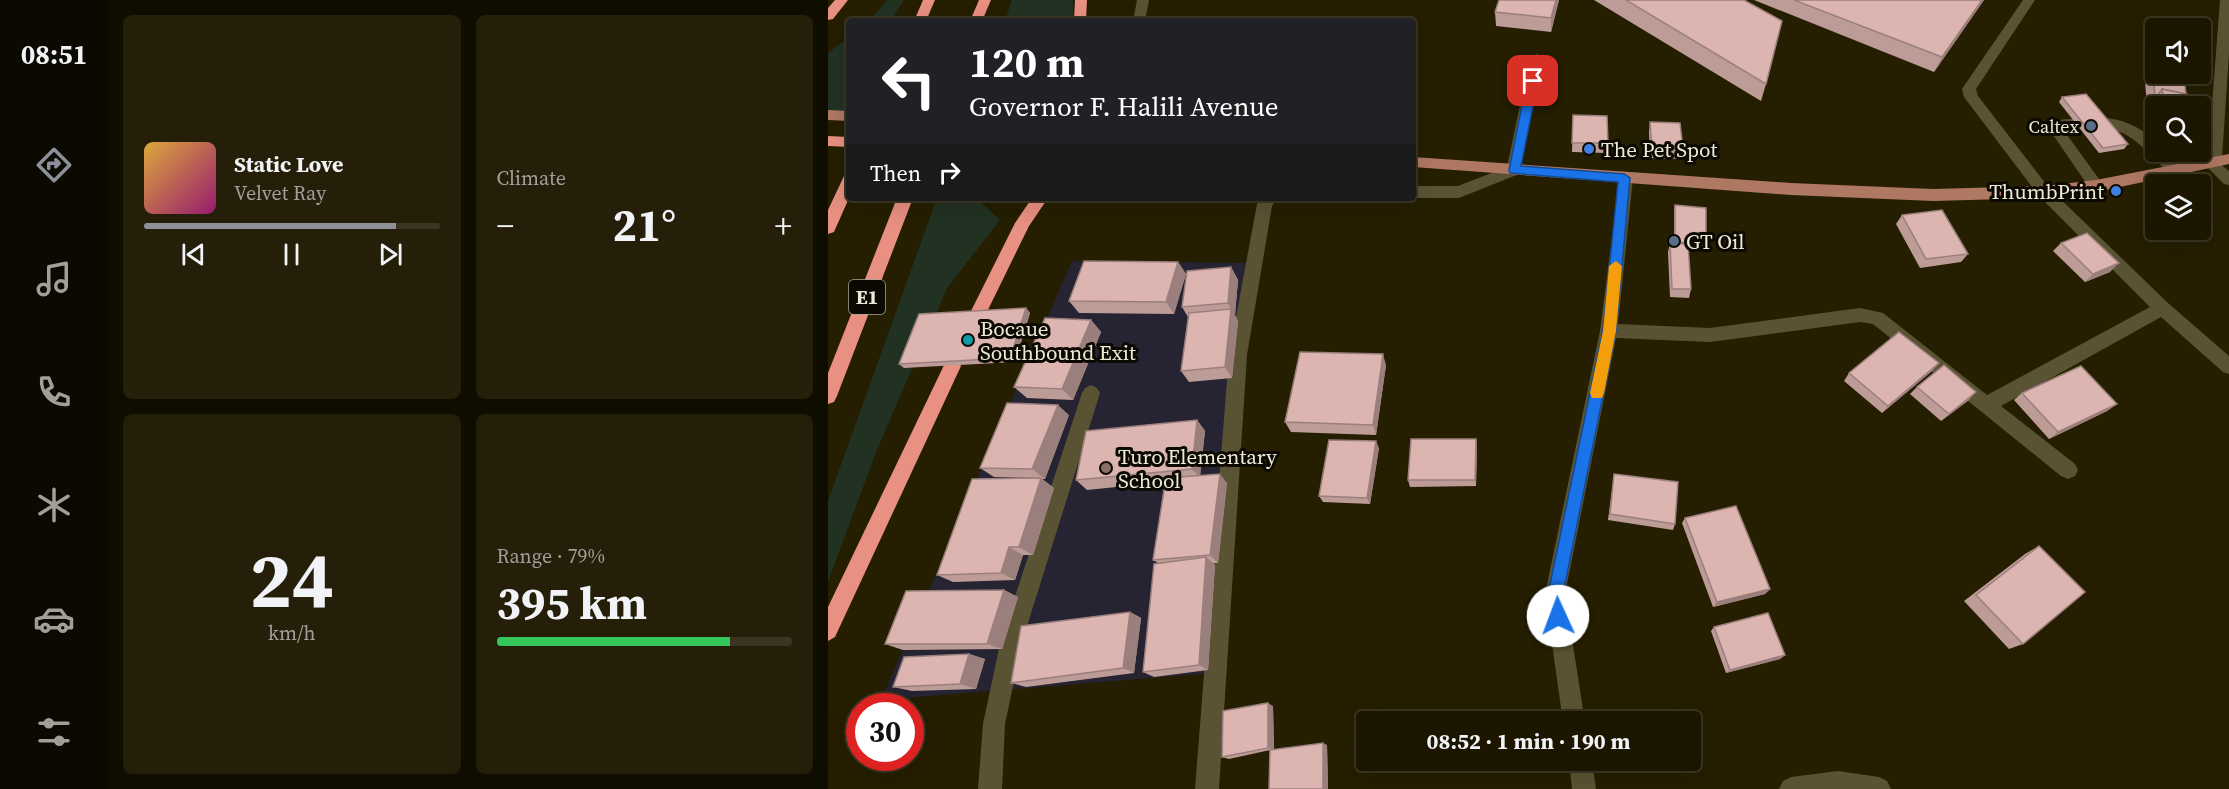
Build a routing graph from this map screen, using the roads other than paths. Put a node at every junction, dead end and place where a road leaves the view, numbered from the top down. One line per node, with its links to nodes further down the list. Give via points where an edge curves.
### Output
1 (842, 0): 8 (highway)
2 (929, 0): 9 (highway)
3 (985, 0): 10 (highway)
4 (1081, 0): 11 (highway)
5 (1143, 0): 12 (street)
6 (2029, 0): 28 (street, via 1969,89 1971,97)
7 (2226, 0): 20 (street, via 2216,158)
8 (828, 16)
9 (921, 18)
10 (977, 18)
11 (1080, 18)
12 (1140, 18)
13 (1538, 58): 21 (street)
14 (828, 115): 15 (main road)
15 (846, 116)
16 (828, 141): 17 (highway)
17 (846, 142)
18 (2229, 159): 20 (main road)
19 (1416, 162): 21 (main road)
20 (2211, 164): 22 (main road); 24 (street)
21 (1514, 170): 23 (main road); 27 (street, via 1459,192)
22 (2175, 170): 25 (main road); 25 (street, via 2132,130 2118,124 2061,124 2058,132)
23 (1624, 178): 28 (main road, via 1933,195); 35 (street)
24 (2229, 180)
25 (2096, 186): 28 (main road)
26 (846, 187): 32 (highway)
27 (1416, 192)
28 (2044, 192): 33 (street)
29 (904, 201): 39 (highway, E1)
30 (1038, 201): 34 (highway)
31 (1267, 201): 46 (street, via 1238,355)
32 (828, 228)
33 (2162, 308): 37 (street); 40 (street)
34 (977, 315)
35 (1609, 331): 40 (street, via 1710,335 1860,315 1877,318); 43 (street, via 1555,594)
36 (952, 366): 42 (highway)
37 (2229, 367)
38 (1091, 393): 45 (street, via 1012,639 994,724)
39 (828, 396)
40 (1986, 405): 41 (street)
41 (2067, 470)
42 (828, 630)
43 (1572, 711)
44 (1582, 771): 47 (street)
45 (990, 789)
46 (1207, 789)
47 (1584, 789)
48 (1791, 789): 49 (street, via 1838,783)
49 (1879, 789)

